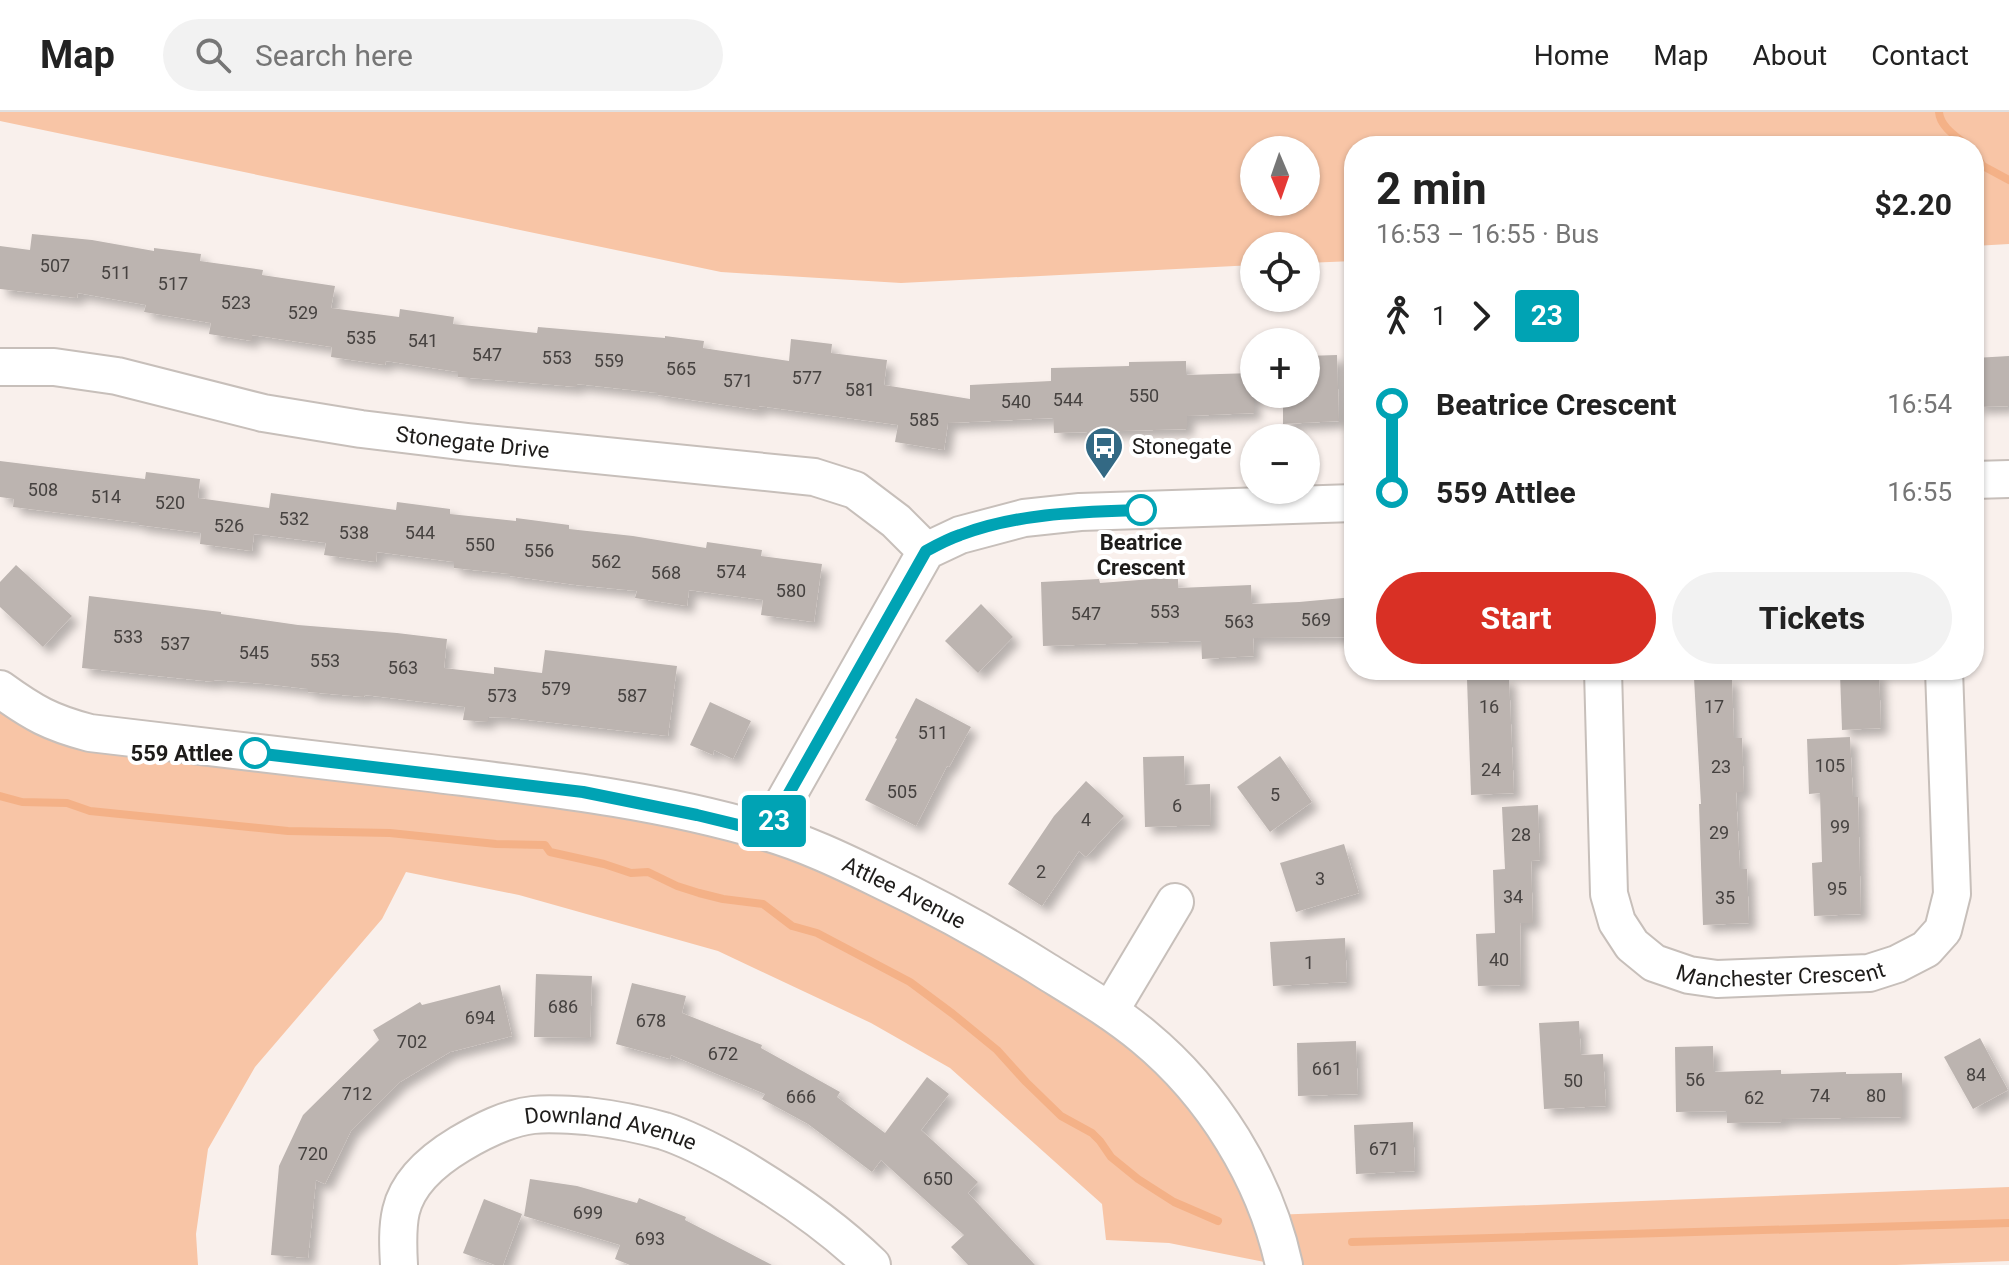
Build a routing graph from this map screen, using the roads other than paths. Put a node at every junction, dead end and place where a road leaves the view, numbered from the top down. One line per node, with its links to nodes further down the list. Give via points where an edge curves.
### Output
1 (0, 367): 5 (street, Stonegate Drive, via 54,367 117,376 263,413 361,429 814,477 855,490)
2 (2009, 479): 3 (street)
3 (1984, 480)
4 (1344, 503): 5 (street, via 1024,518 960,535)
5 (926, 551): 9 (street)
6 (1603, 680): 7 (street, Manchester Crescent, via 1609,894 1617,922 1632,945 1654,963 1717,979 1869,973 1926,949 1943,930 1952,894)
7 (1944, 680)
8 (0, 689): 9 (street, Attlee Avenue, via 42,718 90,733 583,792)
9 (767, 832): 11 (street, Attlee Avenue, via 833,857 952,916)
10 (1175, 902): 11 (street)
11 (1110, 1011): 14 (street, Attlee Avenue, via 1178,1068 1228,1133 1264,1203)
12 (399, 1265): 13 (street, Downland Avenue, via 401,1210 423,1173 442,1155 495,1126 557,1113 634,1124 702,1146 814,1215)
13 (872, 1265)
14 (1284, 1265)

